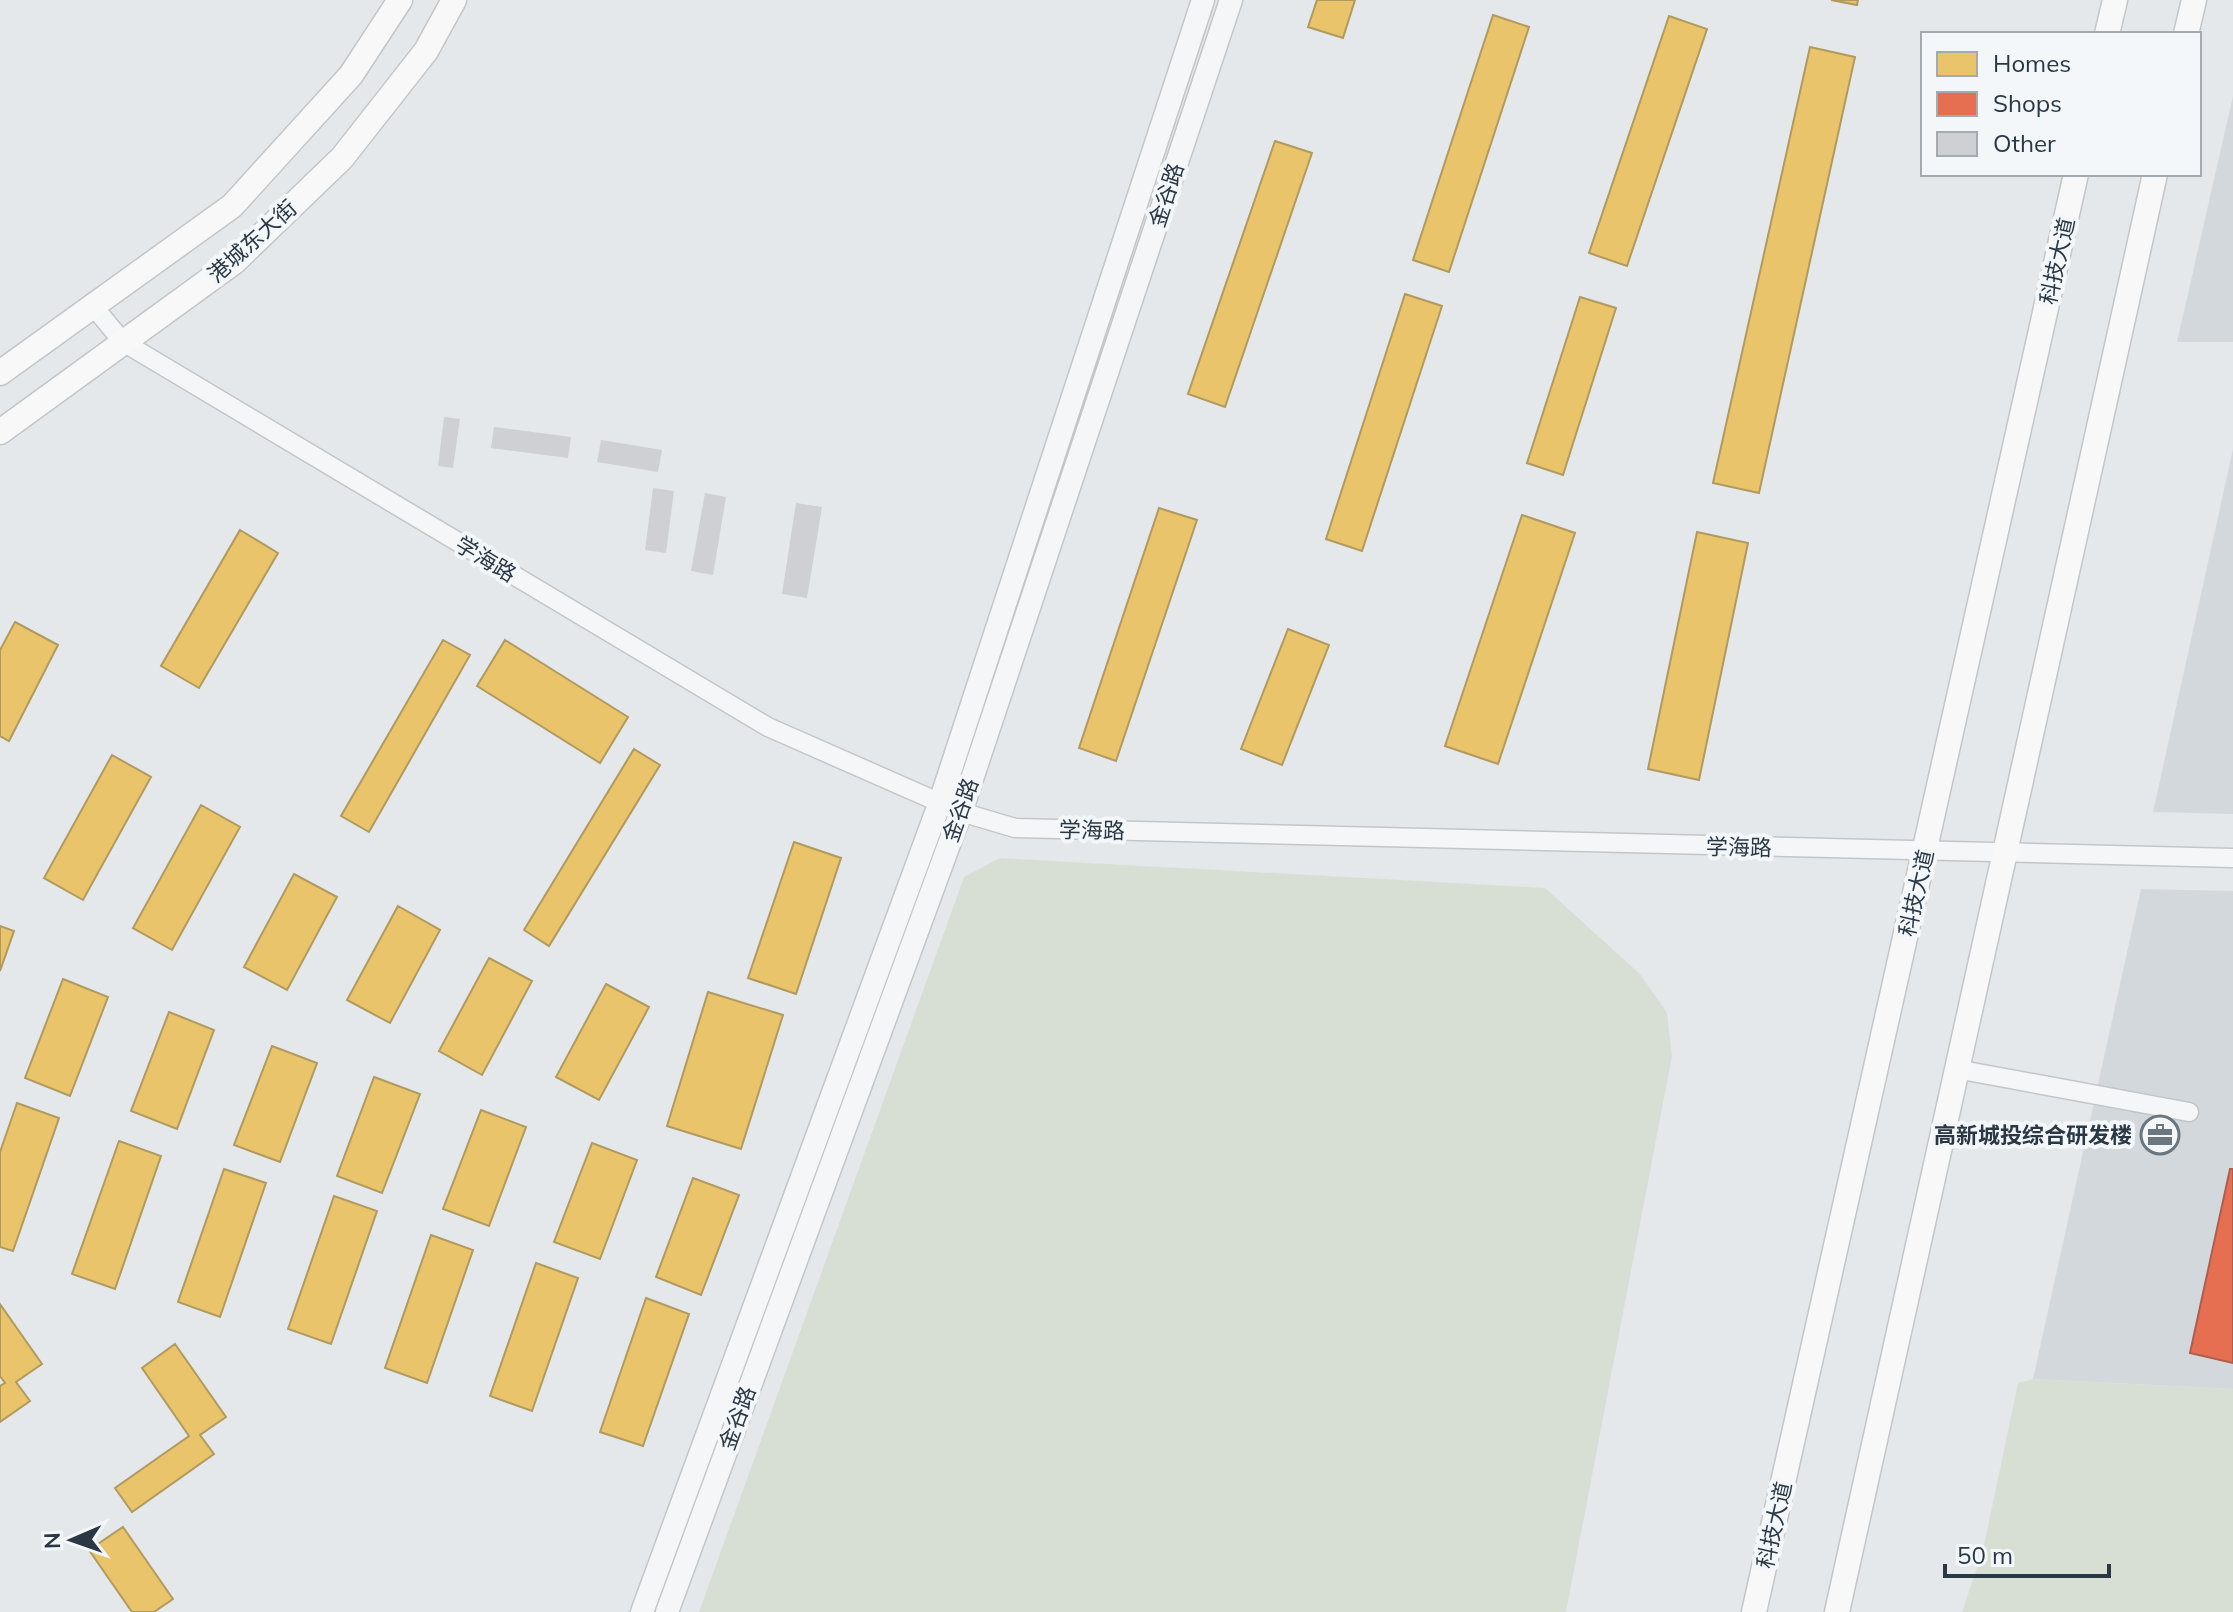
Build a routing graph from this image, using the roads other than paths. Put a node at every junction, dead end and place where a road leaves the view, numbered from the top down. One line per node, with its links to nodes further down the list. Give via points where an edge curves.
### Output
1 (400, 0): 11 (main road, 港城东大街, via 351,75 232,206)
2 (454, 0): 12 (main road, 港城东大街, via 426,51 342,158 234,262)
3 (1203, 0): 15 (street, 金谷路)
4 (1231, 0): 15 (street, 金谷路)
5 (2115, 0): 7 (main road)
6 (2194, 0): 8 (main road)
7 (2107, 32)
8 (2186, 32)
9 (2076, 176): 16 (main road, 科技大道)
10 (2155, 176): 17 (main road)
11 (93, 306): 12 (street, 学海路); 13 (main road, 港城东大街)
12 (123, 342): 14 (main road, 港城东大街); 15 (street, 学海路, via 768,727)
13 (0, 373)
14 (0, 432)
15 (950, 807): 16 (street, 学海路, via 1015,828); 21 (street, 金谷路); 22 (street, 金谷路)
16 (1925, 852): 17 (street, 学海路); 23 (main road, 科技大道)
17 (2005, 853): 18 (street, 学海路); 19 (main road)
18 (2233, 858)
19 (1956, 1069): 20 (street); 24 (main road)
20 (2189, 1112)
21 (642, 1612)
22 (667, 1612)
23 (1754, 1612)
24 (1837, 1612)

